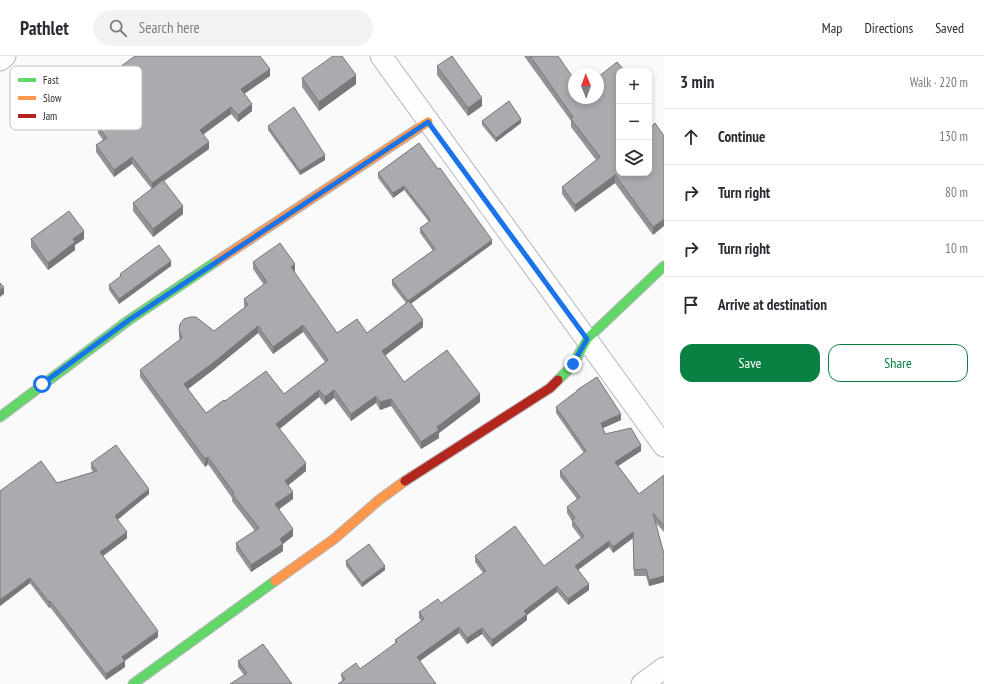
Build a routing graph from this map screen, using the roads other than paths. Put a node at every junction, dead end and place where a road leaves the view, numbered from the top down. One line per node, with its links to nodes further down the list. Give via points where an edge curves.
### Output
1 (5, 56): 3 (street)
2 (381, 56): 4 (street)
3 (0, 60)
4 (428, 122): 6 (street); 7 (street, via 129,320)
5 (664, 266): 6 (street)
6 (587, 339): 8 (street); 10 (street, via 573,364 550,388 414,474 334,539)
7 (0, 417)
8 (664, 446)
9 (664, 668): 11 (street)
10 (133, 684)
11 (642, 684)

